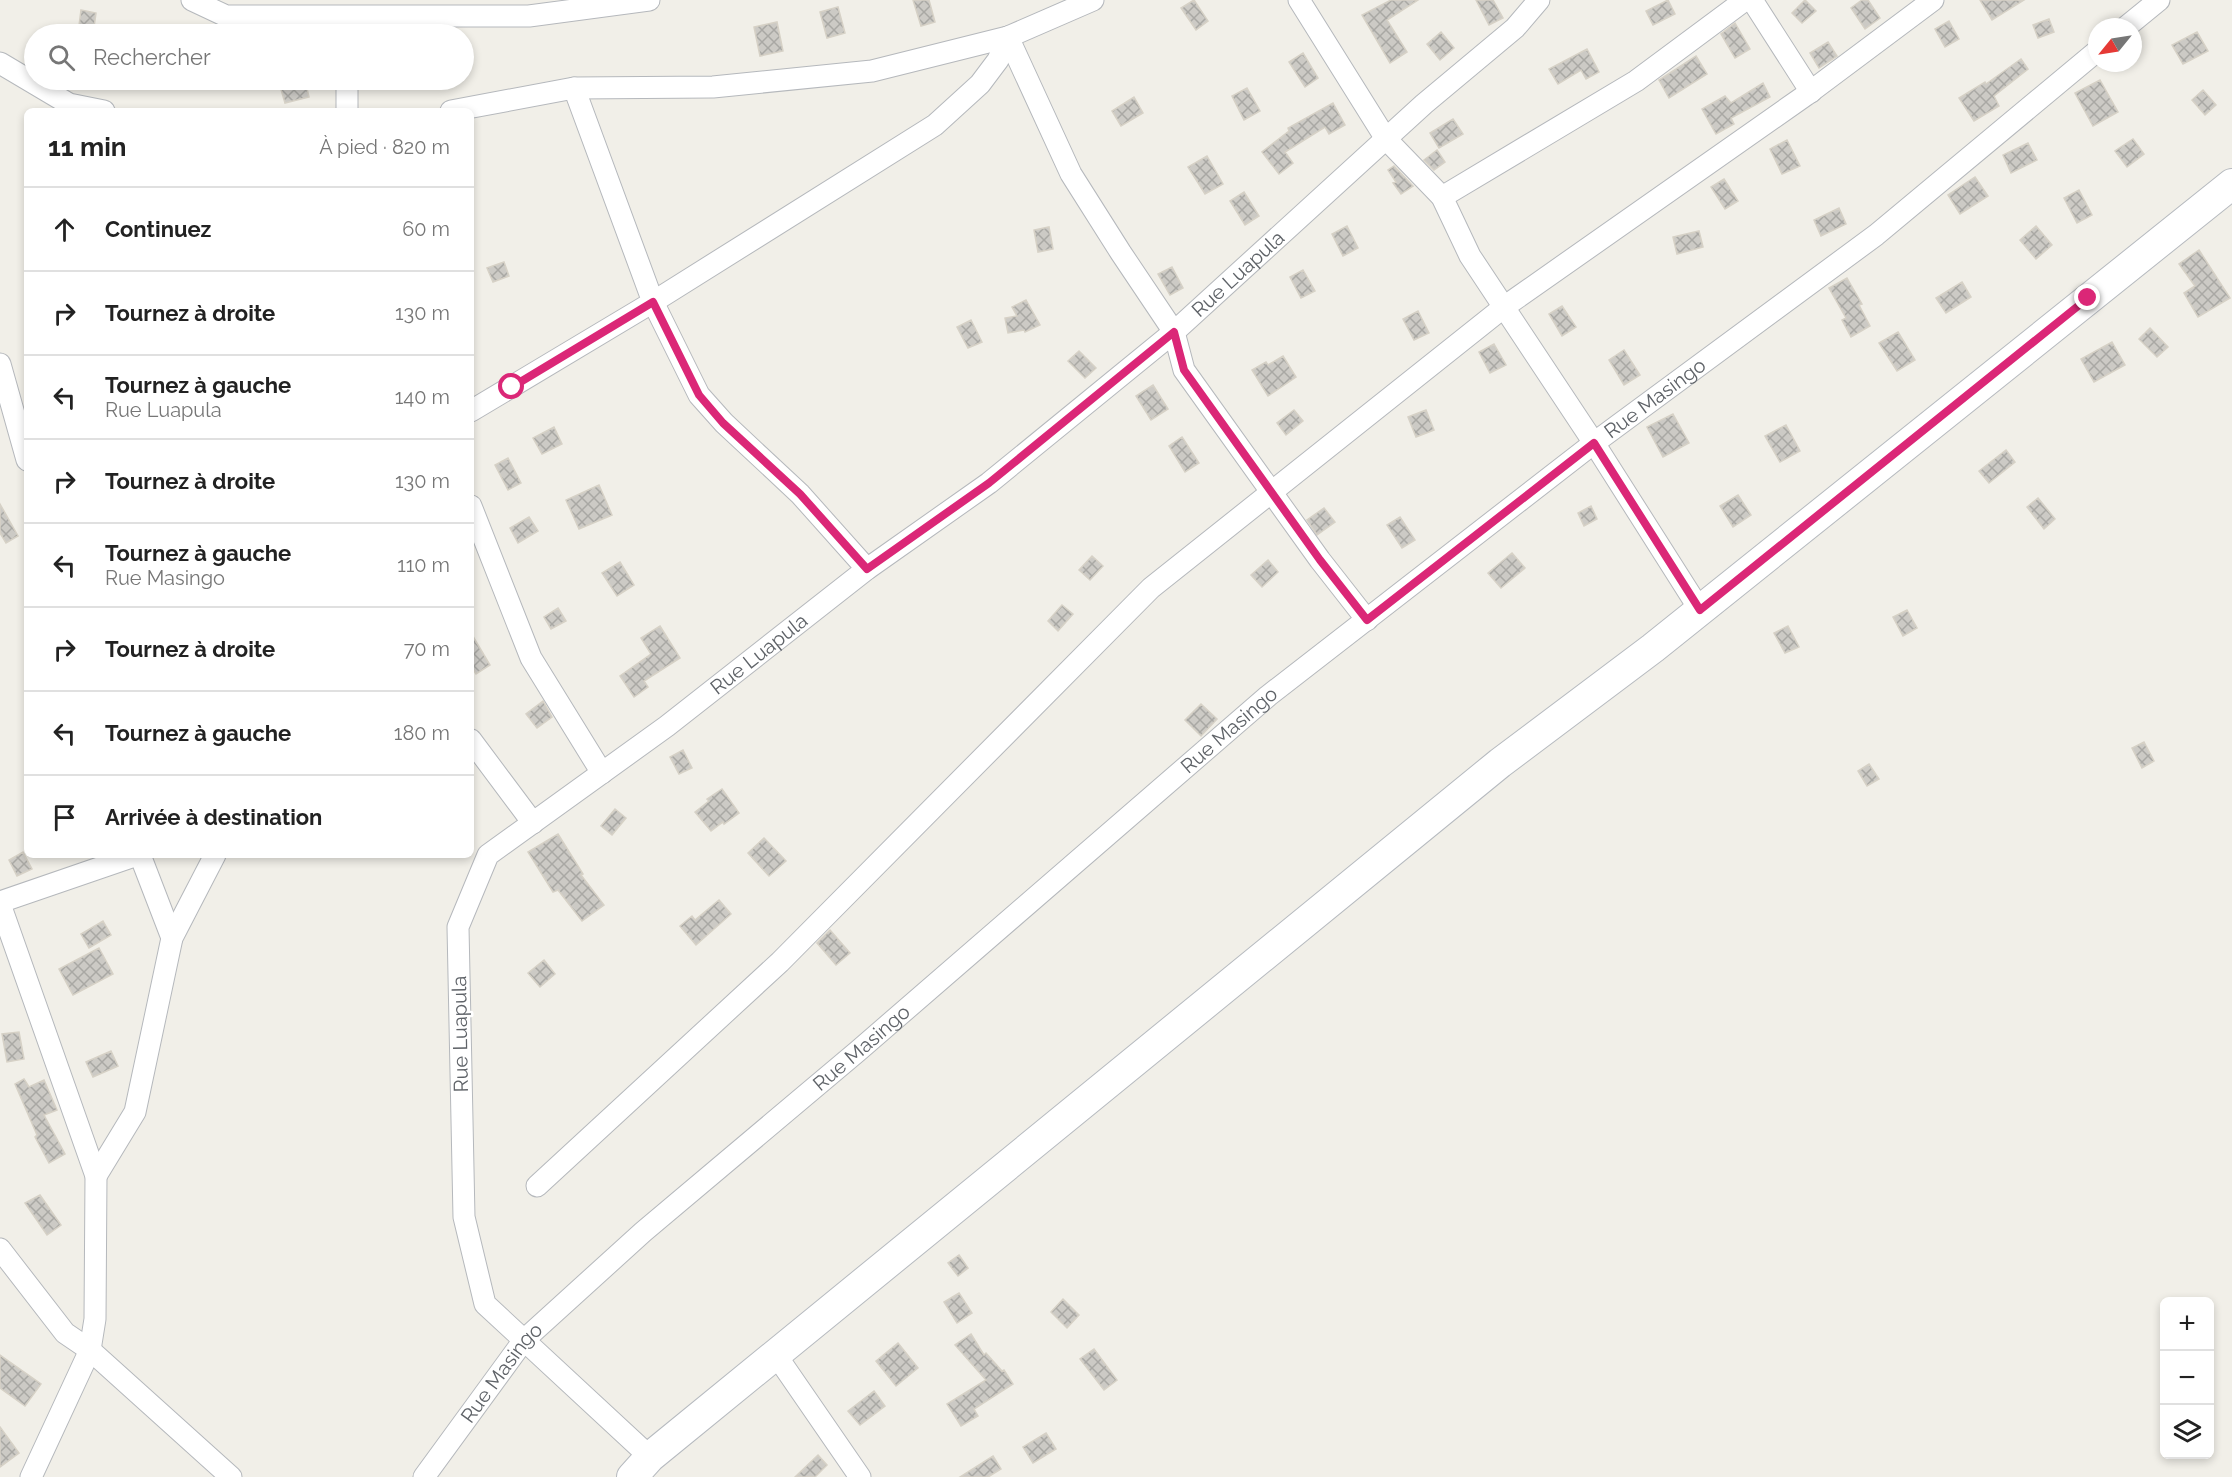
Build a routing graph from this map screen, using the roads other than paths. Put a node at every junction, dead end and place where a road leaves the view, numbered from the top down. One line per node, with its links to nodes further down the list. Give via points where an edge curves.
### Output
1 (192, 0): 11 (street, via 226,16)
2 (649, 0): 12 (street, via 529,16)
3 (1093, 0): 13 (street)
4 (1299, 0): 24 (street)
5 (1539, 0): 24 (street, Rue Luapula, via 1515,28)
6 (1745, 0): 26 (street, via 1636,81)
7 (1752, 0): 20 (street)
8 (1933, 0): 20 (street)
9 (2159, 0): 10 (street)
10 (2137, 18)
11 (326, 24)
12 (360, 24)
13 (1008, 37): 17 (street, via 872,71 713,87); 27 (street, via 998,60 980,84 935,125); 29 (street, via 1071,174)
14 (2088, 58): 33 (street, Rue Masingo, via 1876,235)
15 (0, 63): 16 (street)
16 (24, 78)
17 (574, 88): 23 (street); 27 (street)
18 (43, 90): 21 (street)
19 (347, 90): 22 (street)
20 (1811, 92): 28 (street)
21 (70, 107)
22 (346, 108)
23 (467, 108)
24 (1386, 139): 26 (street); 29 (street, Rue Luapula)
25 (2232, 184): 38 (main road)
26 (1442, 197): 28 (street, via 1470,256)
27 (653, 302): 31 (street); 37 (street, via 699,395 723,423 800,494)
28 (1504, 307): 33 (street); 35 (street)
29 (1174, 332): 35 (street, via 1184,370); 37 (street, Rue Luapula, via 989,483)
30 (0, 364): 32 (street)
31 (474, 409)
32 (14, 413): 34 (street)
33 (1594, 443): 38 (street); 39 (street, Rue Masingo)
34 (24, 449)
35 (1271, 492): 39 (street); 49 (street, via 1151,588 780,962)
36 (474, 514): 41 (street, via 531,658)
37 (867, 569): 41 (street, Rue Luapula)
38 (1700, 610): 53 (main road, via 1500,763)
39 (1367, 620): 51 (street, Rue Masingo, via 1259,704 858,1052 643,1232)
40 (474, 744): 42 (street)
41 (602, 773): 42 (street, Rue Luapula)
42 (533, 823): 51 (street, Rue Luapula, via 488,855 458,927 464,1217 485,1304)
43 (130, 858): 46 (street)
44 (140, 858): 47 (street)
45 (214, 858): 47 (street)
46 (0, 903): 48 (street)
47 (172, 938): 48 (street, via 135,1112)
48 (96, 1176): 52 (street, via 95,1319)
49 (537, 1186)
50 (0, 1250): 52 (street, via 65,1333)
51 (524, 1340): 54 (street, Rue Luapula); 57 (street, Rue Masingo)
52 (90, 1350): 55 (street); 56 (street)
53 (776, 1355): 54 (main road); 58 (street)
54 (641, 1467)
55 (31, 1477)
56 (231, 1477)
57 (424, 1477)
58 (860, 1477)

